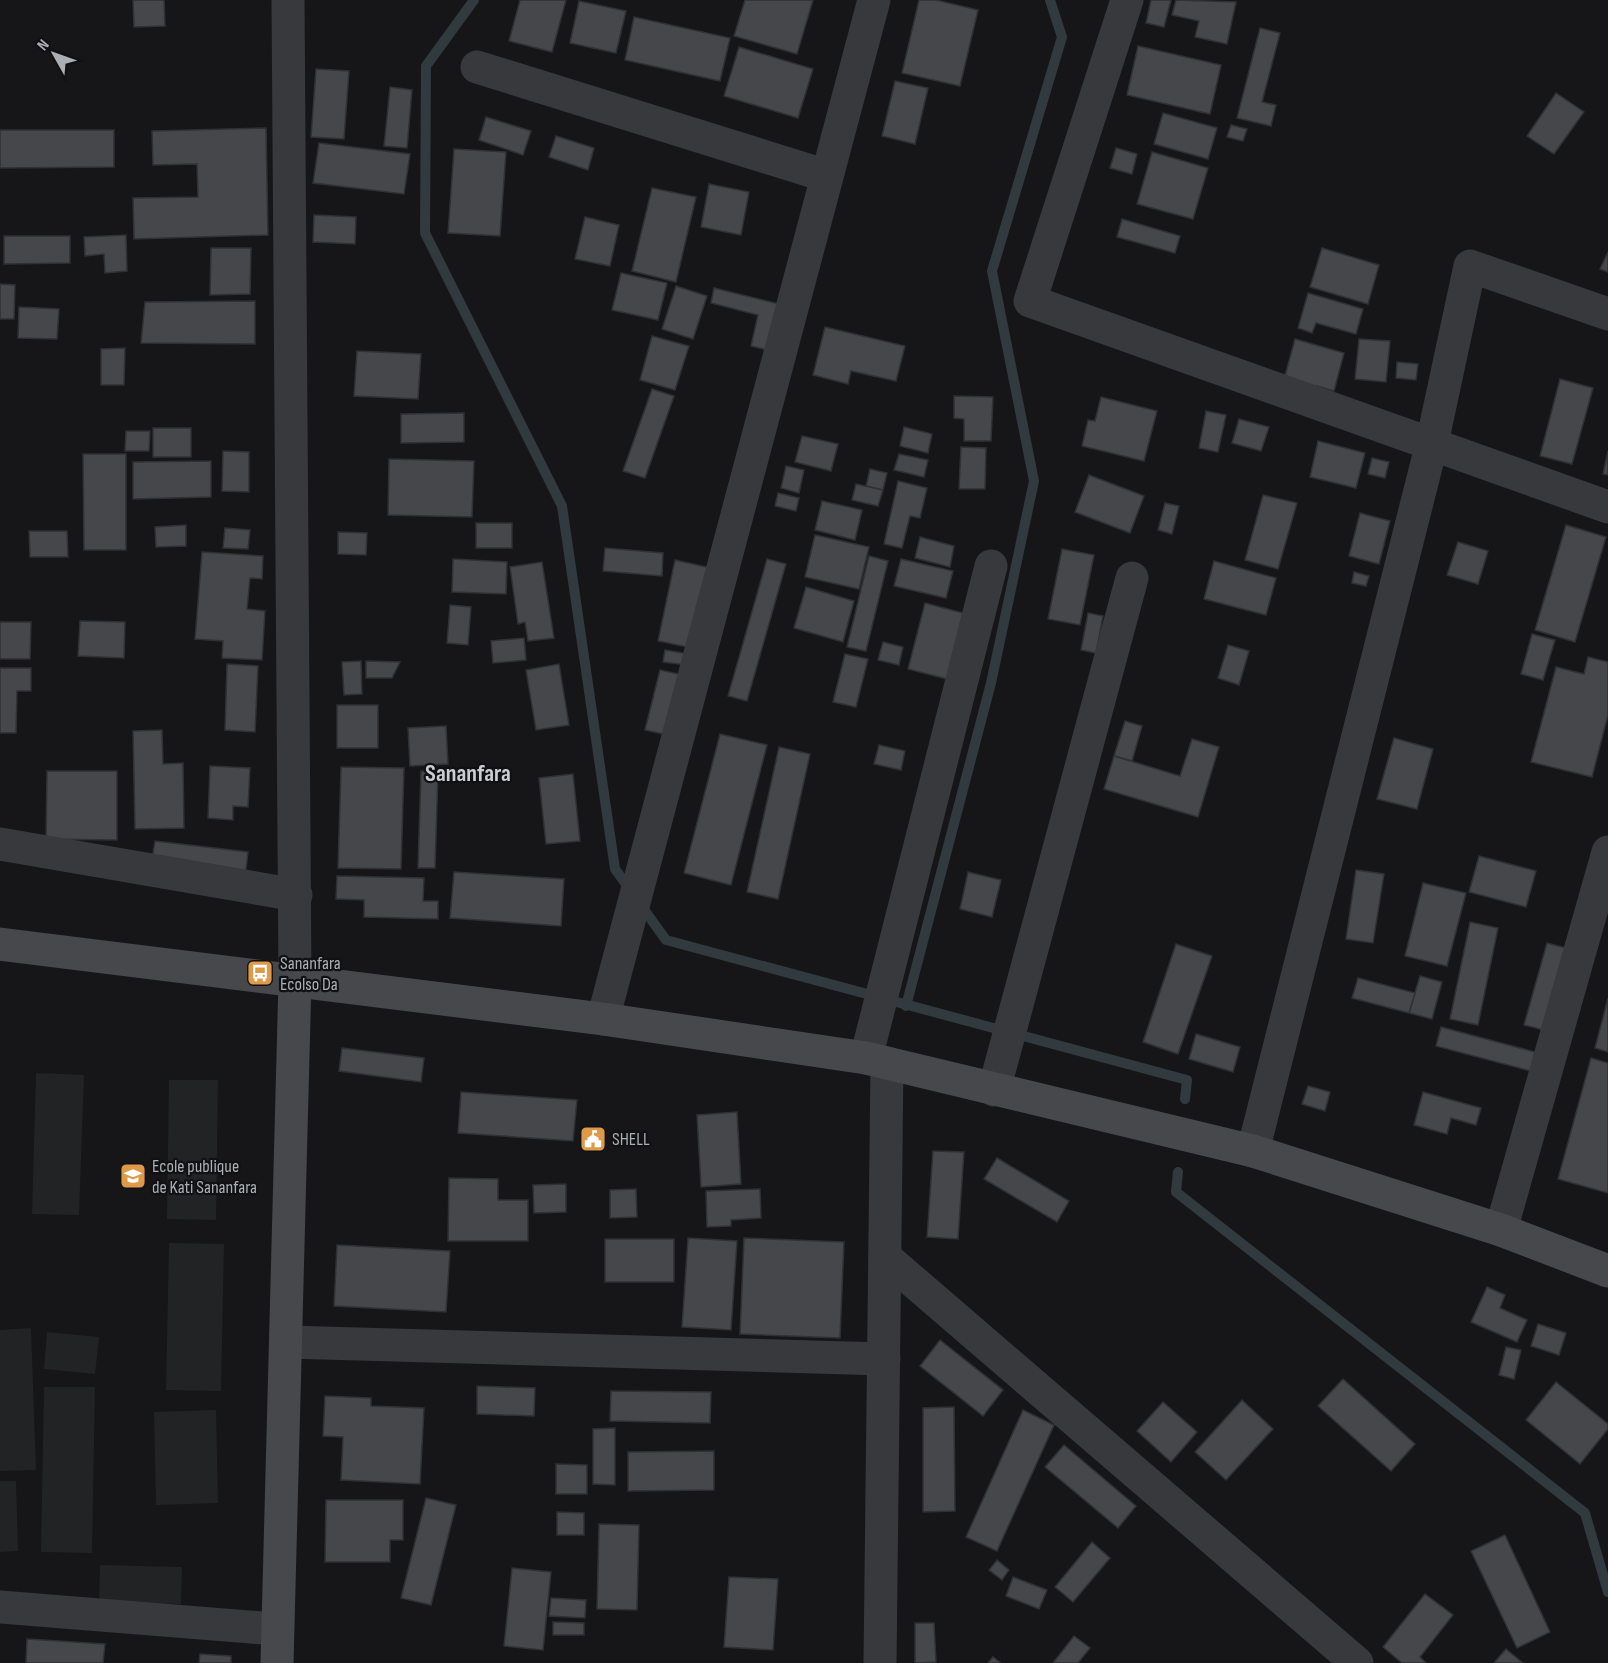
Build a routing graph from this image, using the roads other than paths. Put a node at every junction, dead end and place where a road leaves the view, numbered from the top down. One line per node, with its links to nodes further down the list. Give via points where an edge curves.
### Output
1 (288, 0): 13 (street)
2 (874, 0): 5 (street)
3 (1127, 0): 7 (street, via 1030,301)
4 (477, 67): 5 (street)
5 (827, 176): 16 (street)
6 (1608, 314): 7 (street, via 1470,266)
7 (1432, 443): 8 (street); 19 (street)
8 (1608, 507)
9 (991, 566): 17 (street)
10 (1132, 578): 18 (street)
11 (0, 844): 13 (street)
12 (1608, 852): 20 (street)
13 (296, 895): 15 (street)
14 (0, 944): 15 (main road)
15 (295, 980): 16 (main road); 23 (main road)
16 (603, 1018): 17 (main road)
17 (877, 1061): 18 (main road); 21 (street)
18 (994, 1090): 19 (main road)
19 (1252, 1151): 20 (main road)
20 (1501, 1230): 22 (main road)
21 (885, 1257): 24 (street); 29 (street)
22 (1608, 1271)
23 (287, 1342): 24 (street); 26 (main road)
24 (884, 1359): 28 (street)
25 (0, 1607): 26 (street)
26 (275, 1629): 27 (main road)
27 (277, 1663)
28 (880, 1663)
29 (1358, 1663)

